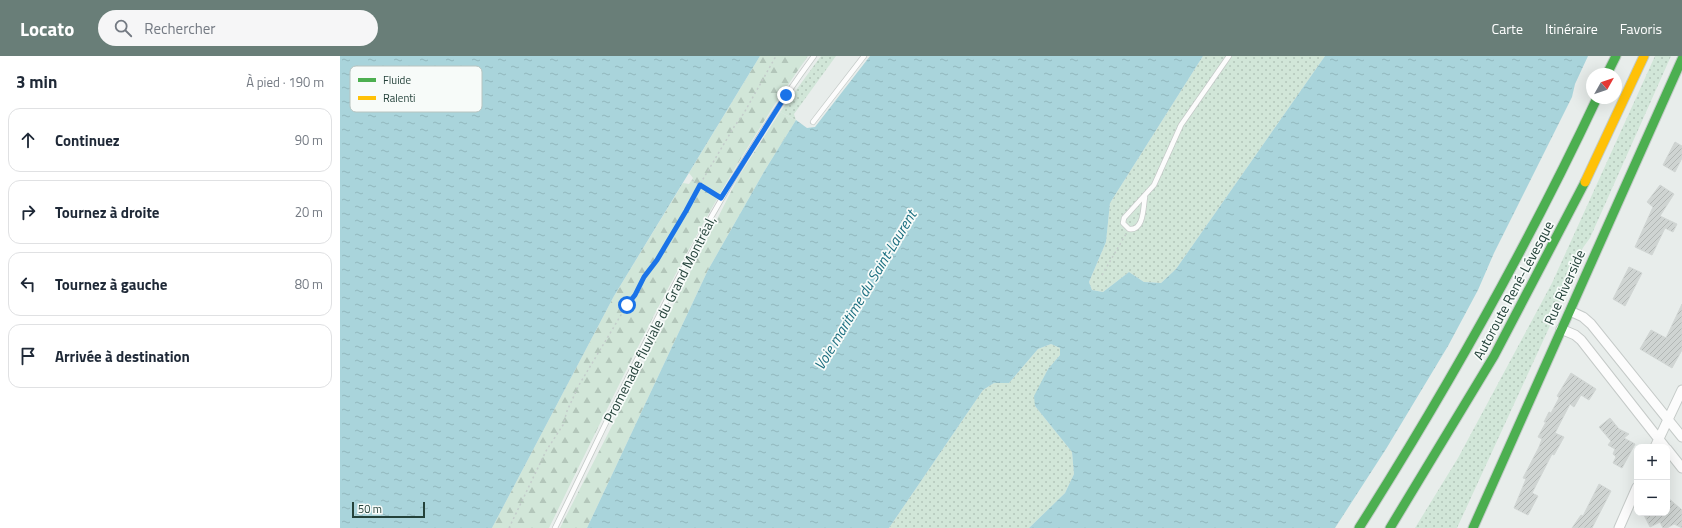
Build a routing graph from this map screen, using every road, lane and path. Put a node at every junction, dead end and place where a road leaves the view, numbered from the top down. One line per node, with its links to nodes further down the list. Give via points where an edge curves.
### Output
1 (776, 56): 12 (path)
2 (814, 56): 14 (lane, Promenade fluviale du Grand Montréal,, via 765,127)
3 (864, 56): 10 (lane)
4 (1229, 56): 13 (lane, via 1181,125 1154,185)
5 (1616, 56): 8 (main road)
6 (1644, 56): 26 (main road, Autoroute René-Lévesque, via 1540,272 1474,391)
7 (1682, 59): 17 (main road, Rue Riverside)
8 (1610, 68)
9 (1593, 104): 29 (main road, Autoroute René-Lévesque, via 1544,207 1466,352)
10 (812, 122)
11 (692, 180): 12 (path)
12 (700, 185): 14 (path); 27 (path, via 579,386 567,411 564,425 546,451)
13 (1145, 197): 15 (lane, via 1140,224 1137,228); 15 (lane, via 1124,218 1124,225)
14 (721, 198): 28 (lane, Promenade fluviale du Grand Montréal,, via 674,284)
15 (1129, 229): 16 (path)
16 (1102, 275)
17 (1570, 311): 18 (main road, Rue Riverside); 20 (street, via 1591,324)
18 (1561, 329): 22 (street, via 1581,340); 32 (main road, Rue Riverside)
19 (1682, 390): 20 (street)
20 (1668, 420): 21 (street); 22 (street)
21 (1682, 438)
22 (1657, 443)
23 (1670, 453): 24 (street)
24 (1682, 468)
25 (1634, 494): 33 (street)
26 (1411, 495): 30 (main road, Autoroute René-Lévesque); 31 (main road)
27 (509, 528)
28 (554, 528)
29 (1359, 528)
30 (1390, 528)
31 (1393, 528)
32 (1473, 528)
33 (1619, 528)

